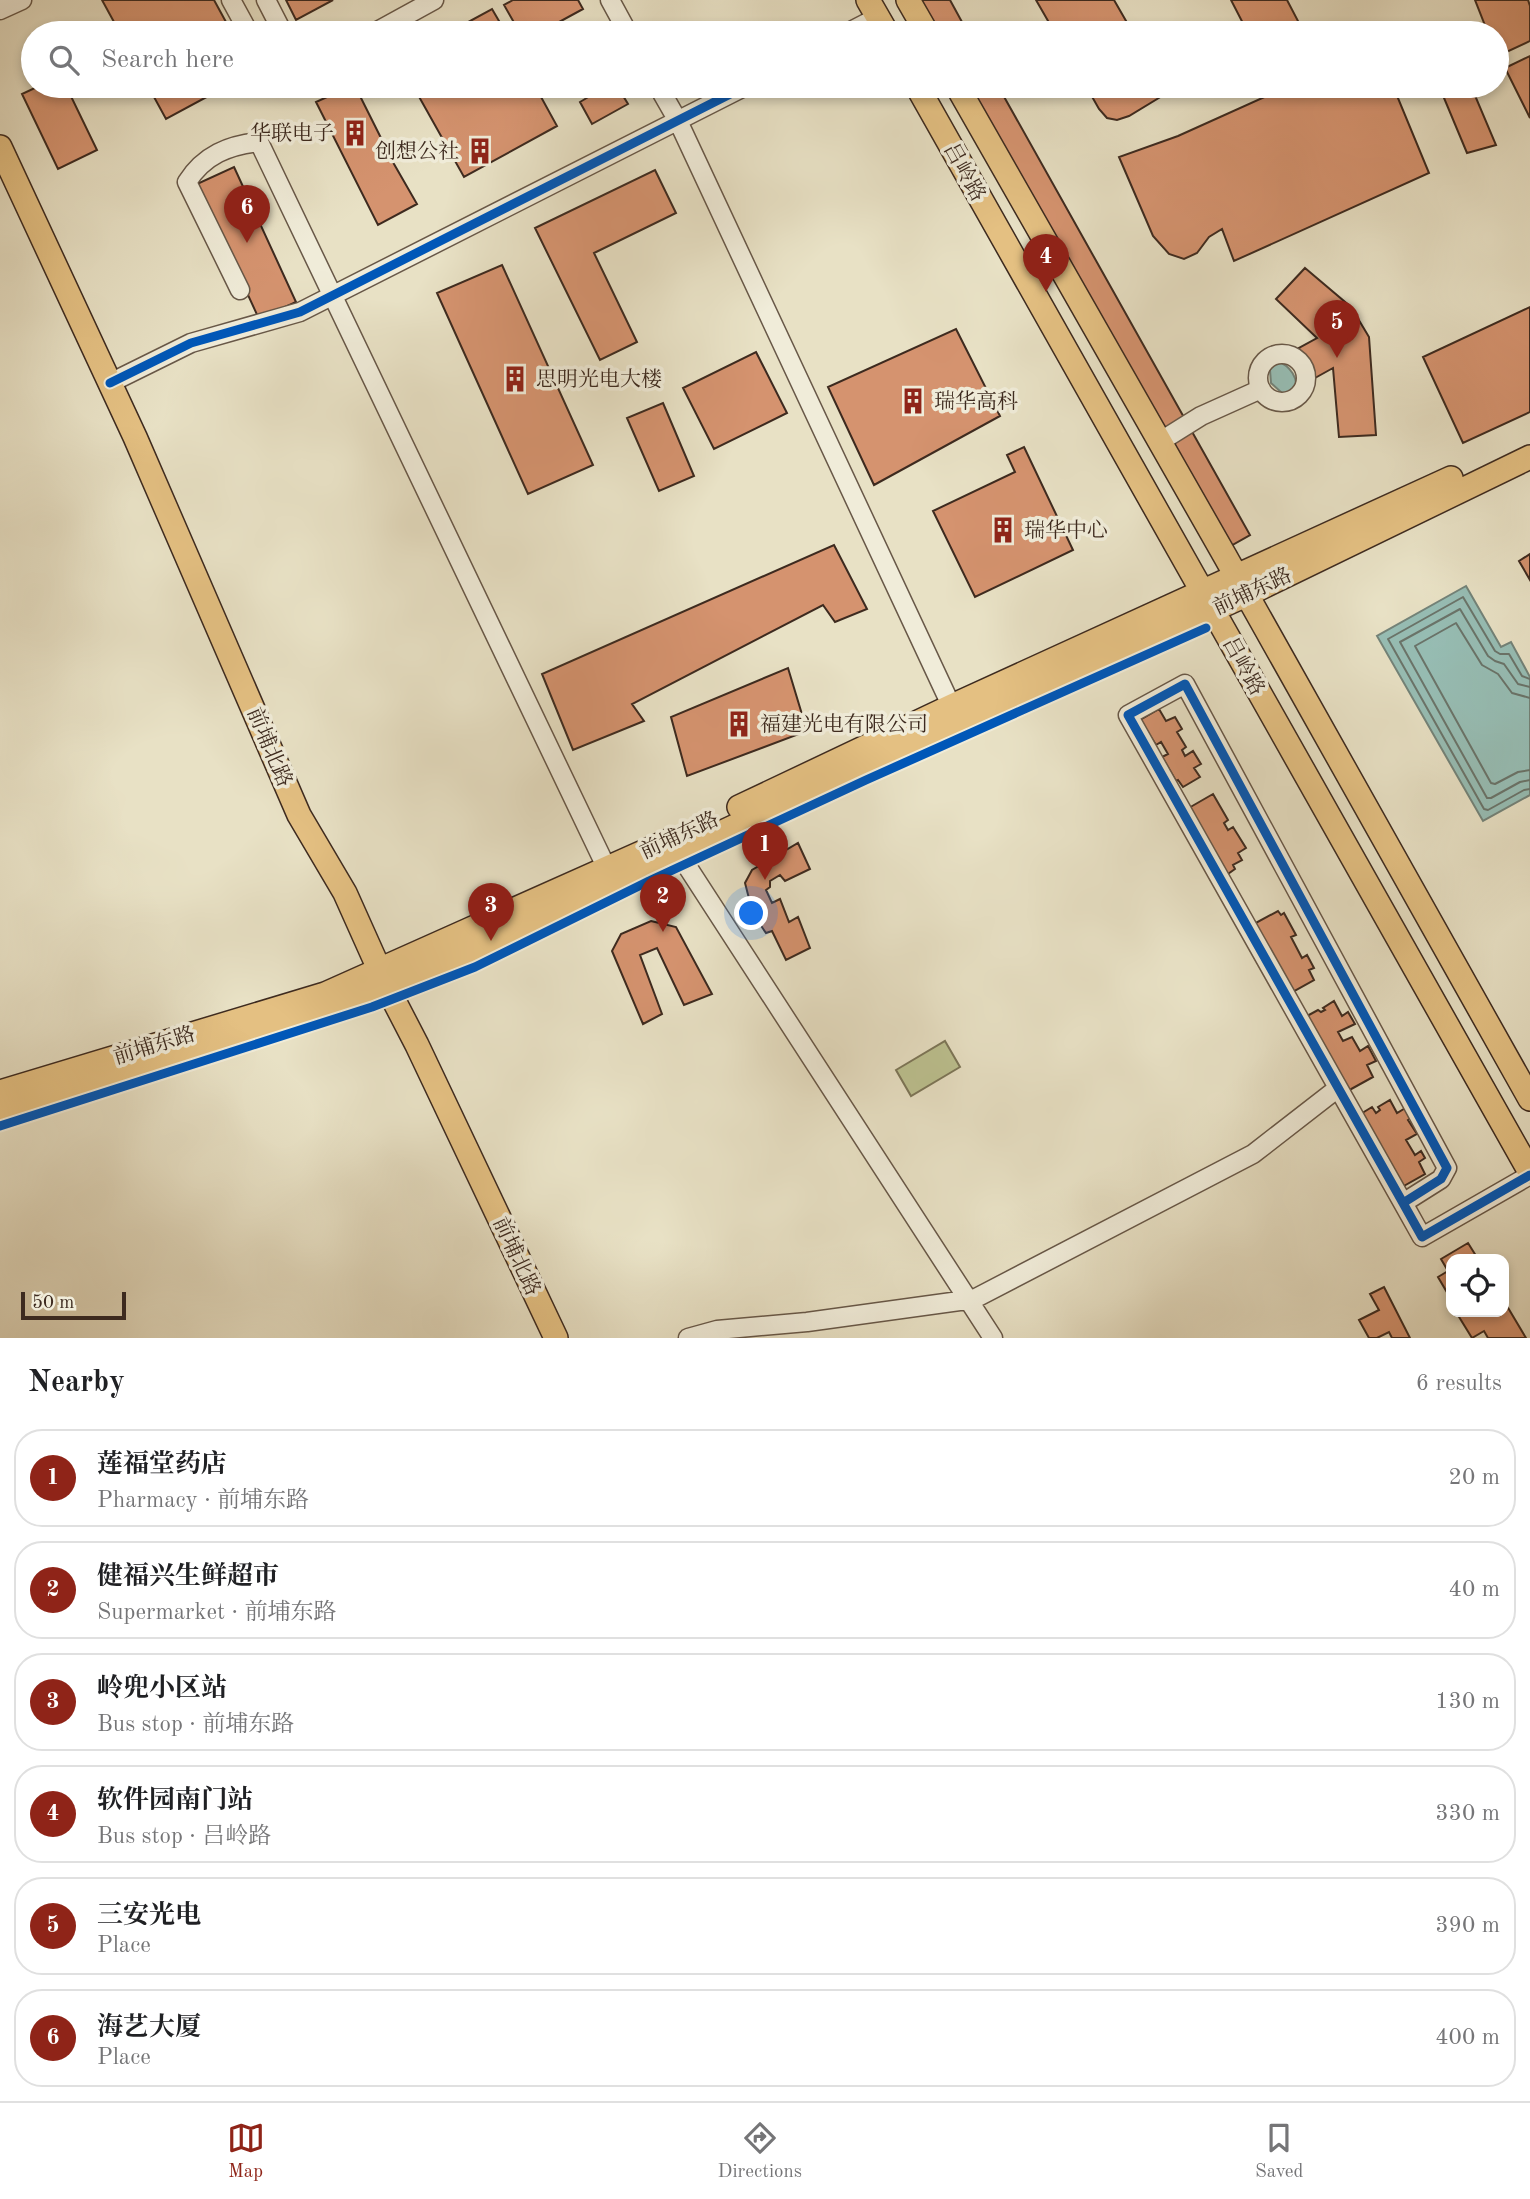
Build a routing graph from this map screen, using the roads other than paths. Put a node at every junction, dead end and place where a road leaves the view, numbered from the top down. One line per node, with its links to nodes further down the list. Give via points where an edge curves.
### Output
1 (22, 0): 7 (street)
2 (231, 0): 8 (street)
3 (266, 0): 9 (street)
4 (434, 0): 10 (street)
5 (610, 0): 11 (street)
6 (910, 1): 12 (main road)
7 (0, 10)
8 (243, 21)
9 (277, 21)
10 (396, 21)
11 (621, 21)
12 (921, 21)
13 (665, 98): 17 (street)
14 (723, 98): 17 (street)
15 (924, 98): 27 (main road, 吕岭路)
16 (964, 98): 23 (main road, 吕岭路)
17 (678, 121): 20 (street); 28 (street)
18 (0, 147): 21 (main road, 前埔北路)
19 (240, 290): 20 (street, via 187,182 197,166 235,144 260,142)
20 (333, 295): 21 (street, via 300,312 191,343); 30 (street)
21 (110, 383): 31 (main road, 前埔北路, via 299,815 345,892)
22 (1261, 389): 23 (street)
23 (1161, 441): 26 (main road, 吕岭路)
24 (1530, 441): 26 (main road, 前埔东路)
25 (1530, 457): 26 (main road, 前埔东路)
26 (1241, 585): 27 (main road, 前埔东路); 34 (main road, 吕岭路)
27 (1207, 601): 28 (main road, 前埔东路); 36 (main road, 吕岭路)
28 (956, 715): 29 (main road, 前埔东路)
29 (675, 846): 30 (main road, 前埔东路); 38 (street)
30 (611, 876): 31 (main road, 前埔东路)
31 (384, 979): 33 (main road, 前埔东路); 35 (main road, 前埔东路, via 335,1011); 39 (main road, 前埔北路)
32 (1338, 1088): 37 (street); 37 (street, via 1128,715 1185,684 1447,1168 1441,1179); 38 (street, via 1253,1154)
33 (0, 1091)
34 (1530, 1099)
35 (0, 1115)
36 (1530, 1174): 37 (street, via 1422,1237)
37 (1403, 1203)
38 (968, 1299): 40 (street, via 717,1330); 41 (street)
39 (556, 1338)
40 (688, 1338)
41 (993, 1338)

